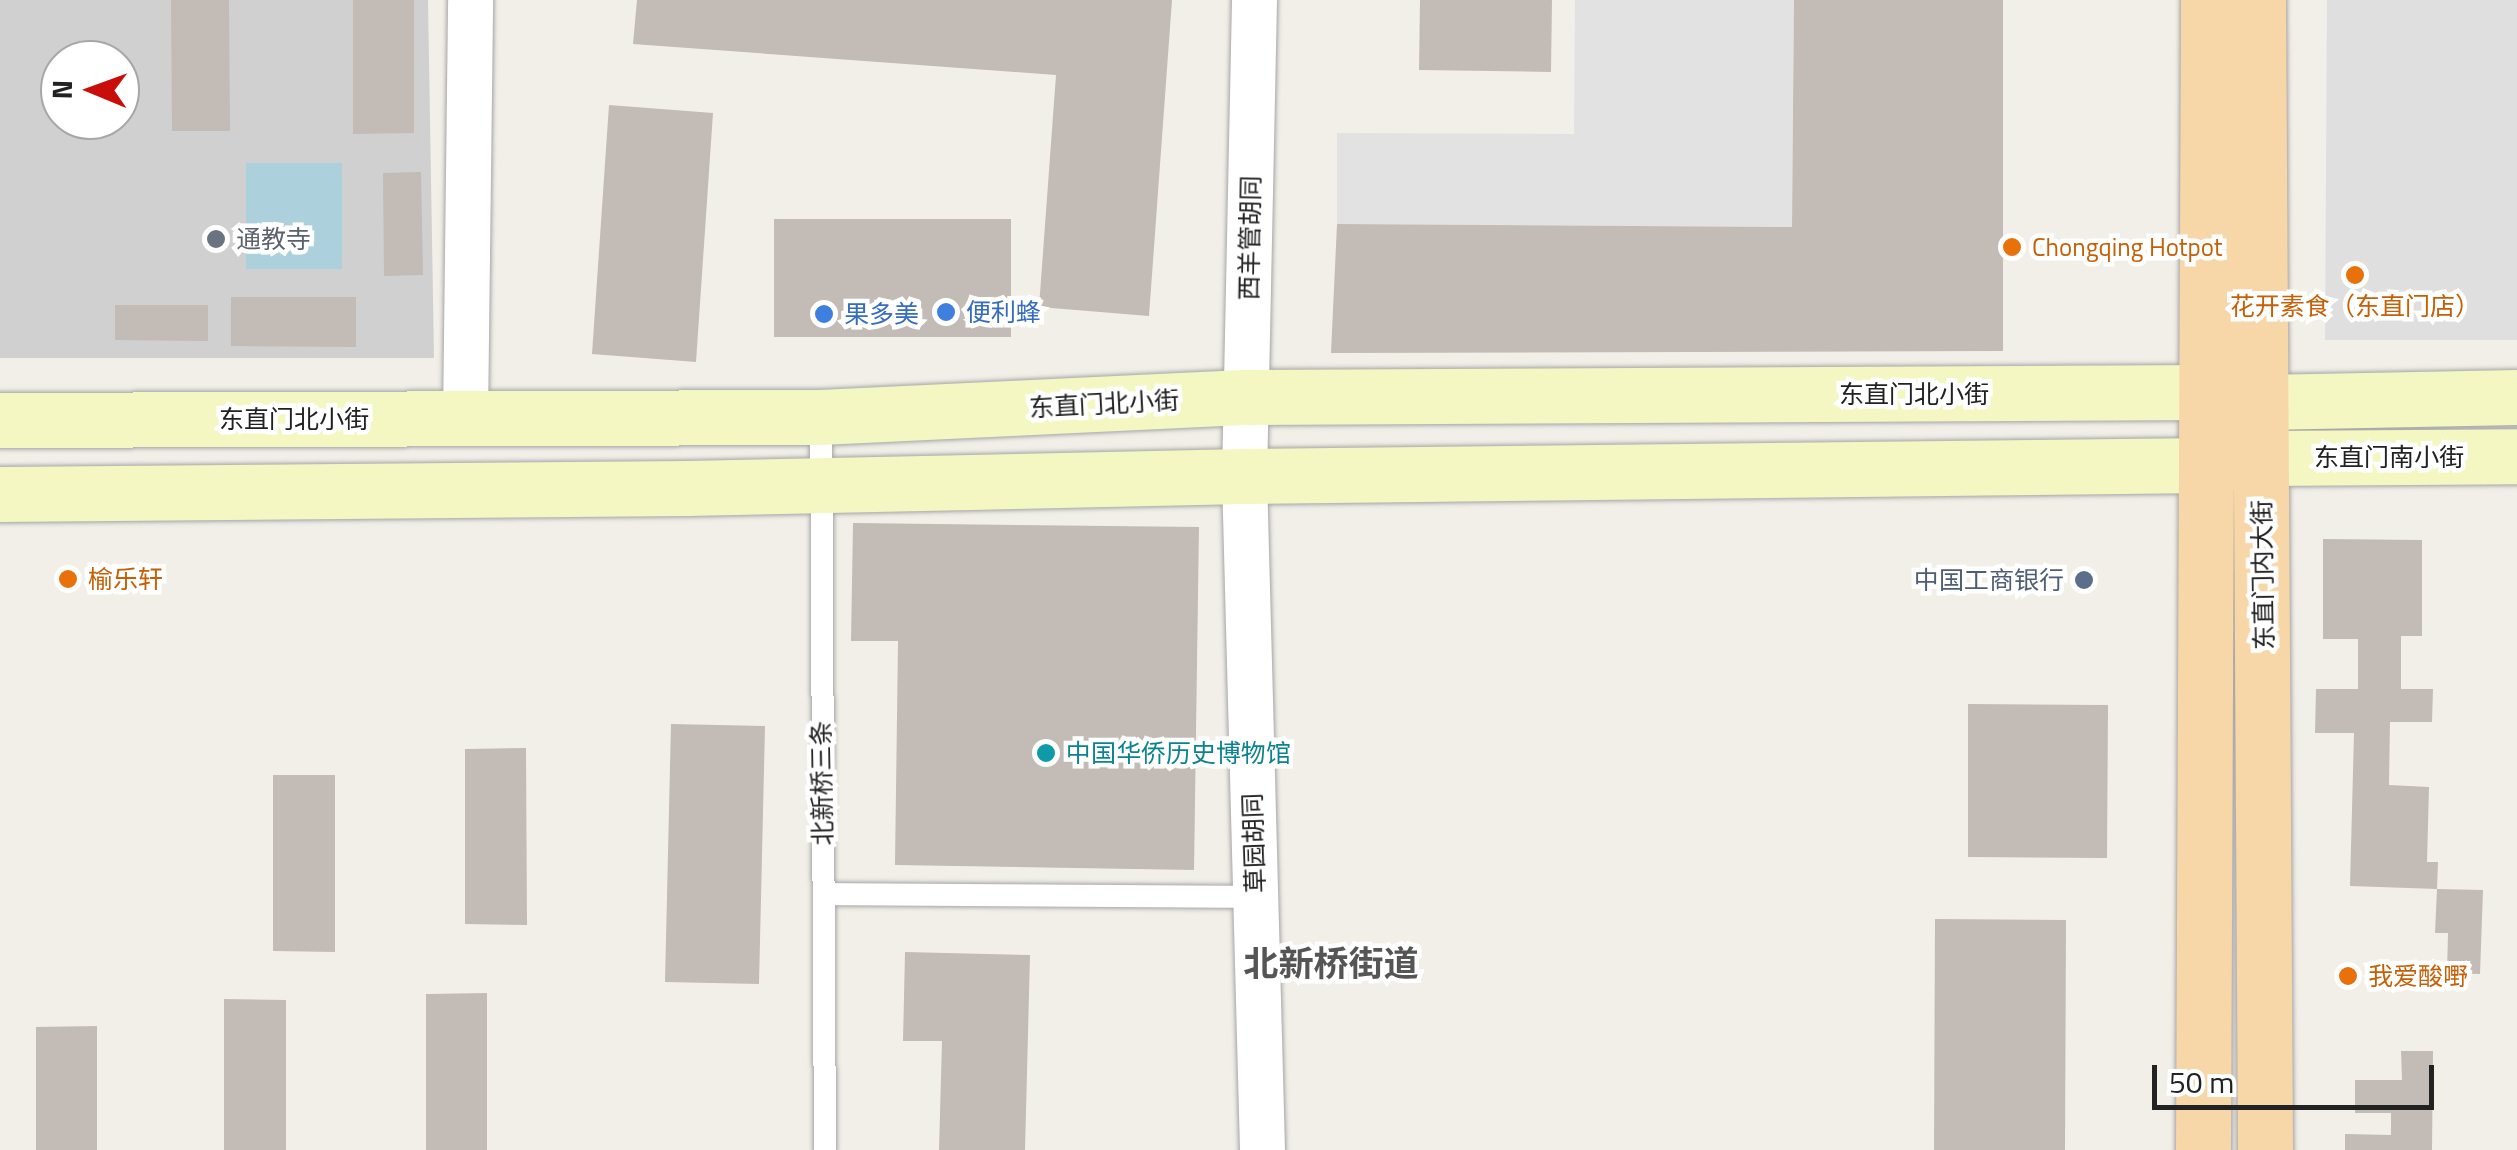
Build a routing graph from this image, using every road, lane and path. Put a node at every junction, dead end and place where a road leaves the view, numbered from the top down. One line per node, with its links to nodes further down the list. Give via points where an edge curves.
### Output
1 (470, 0): 9 (street)
2 (1254, 0): 6 (street, 西羊管胡同)
3 (2208, 0): 5 (main road)
4 (2258, 0): 11 (main road, 东直门内大街)
5 (2208, 392): 6 (main road, 东直门北小街); 11 (main road, 东直门北小街); 13 (main road)
6 (1248, 397): 8 (main road, 东直门北小街); 14 (street, 西羊管胡同)
7 (2517, 397): 11 (main road)
8 (821, 417): 9 (main road, 东直门北小街); 15 (lane, 北新桥三条)
9 (465, 418): 10 (main road, 东直门北小街)
10 (0, 420)
11 (2267, 431): 12 (main road, 东直门南小街); 13 (main road); 22 (main road, 东直门内大街)
12 (2517, 456)
13 (2208, 465): 14 (main road); 21 (main road)
14 (1244, 476): 15 (main road); 18 (street, 草园胡同)
15 (819, 486): 16 (main road); 17 (lane, 北新桥三条)
16 (0, 494)
17 (824, 894): 18 (lane); 19 (lane, 北新桥三条)
18 (1256, 897): 20 (street, 草园胡同)
19 (824, 1150)
20 (1262, 1150)
21 (2204, 1150)
22 (2265, 1150)

